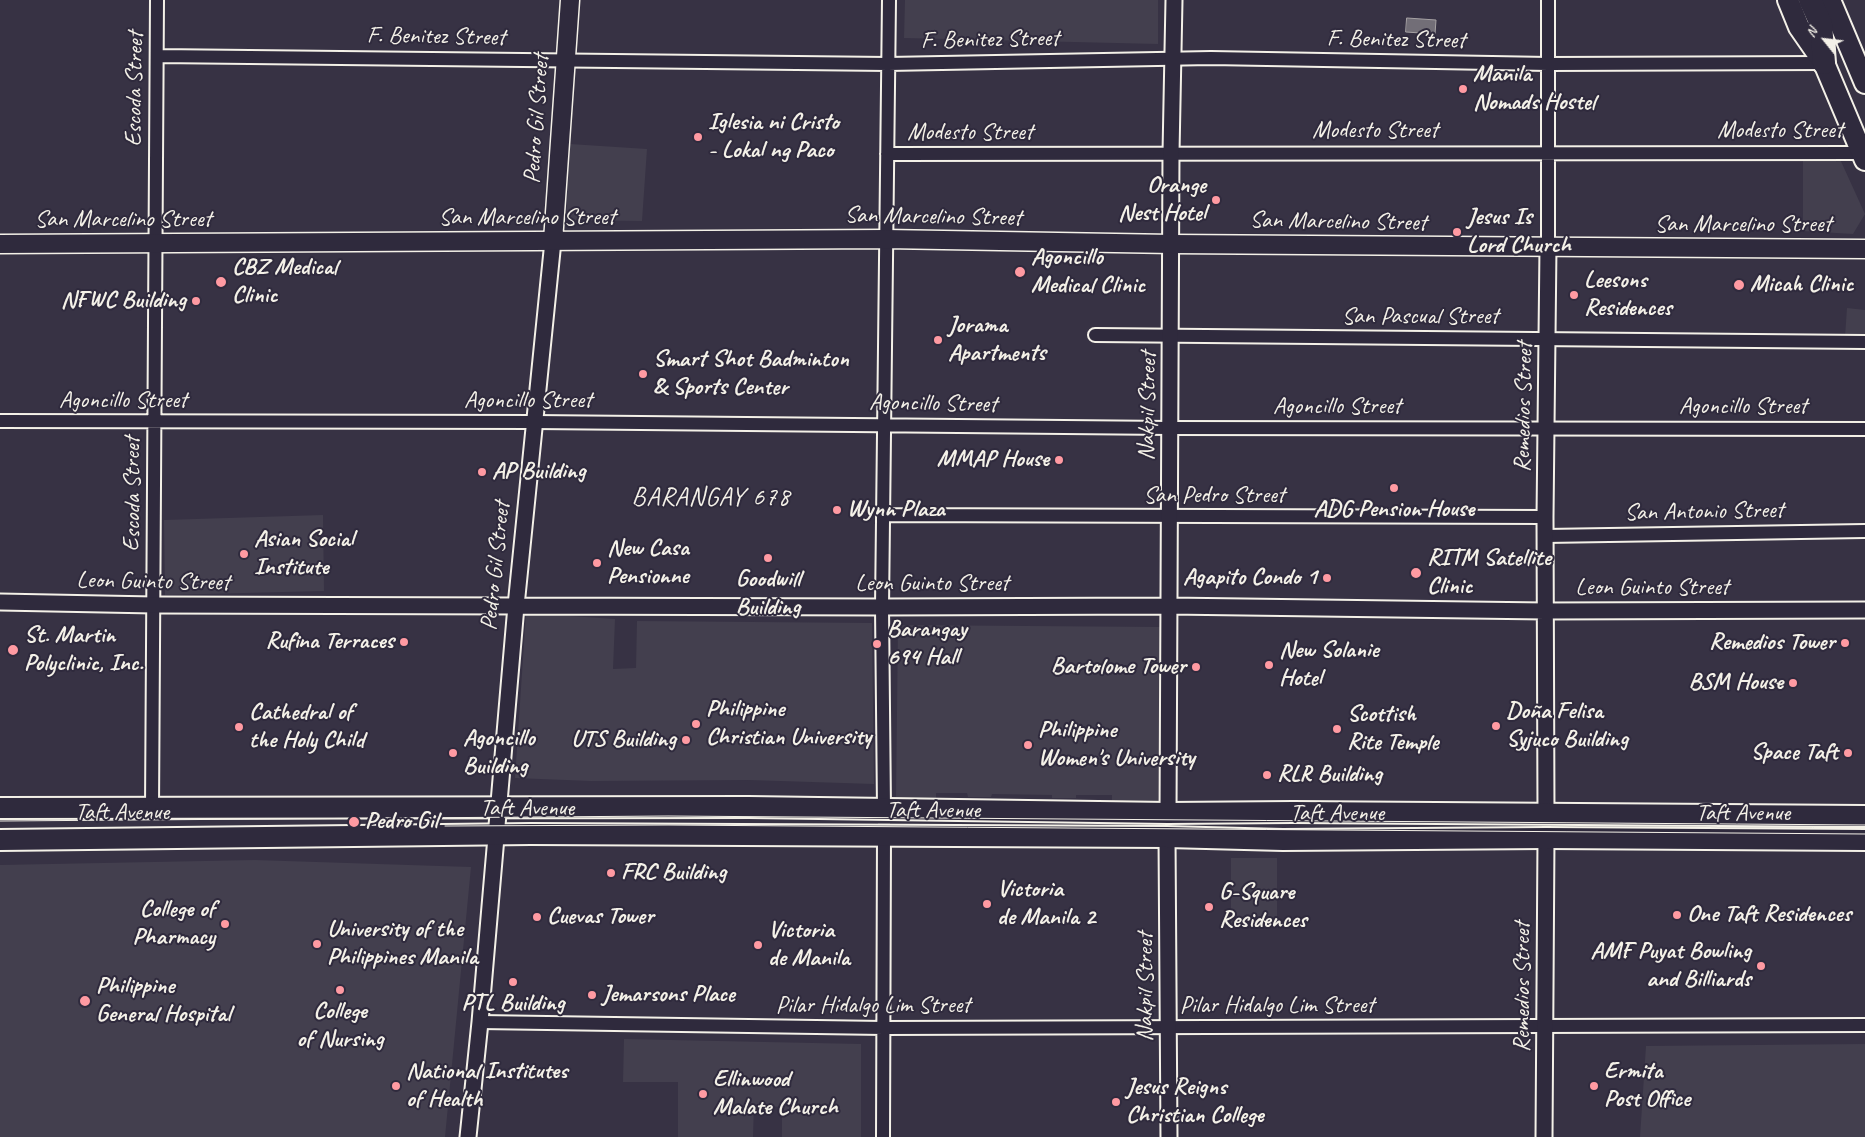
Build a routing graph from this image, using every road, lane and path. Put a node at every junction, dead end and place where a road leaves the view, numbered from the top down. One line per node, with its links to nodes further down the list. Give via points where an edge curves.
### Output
1 (157, 0): 9 (street, Escoda Street)
2 (570, 0): 11 (main road, Pedro Gil Street)
3 (889, 0): 13 (street)
4 (1174, 0): 10 (street, Nakpil Street)
5 (1548, 0): 14 (street, Remedios Street)
6 (1788, 0): 12 (main road, via 1799,28)
7 (1810, 0): 12 (highway, via 1820,24)
8 (1830, 0): 15 (main road)
9 (158, 56): 11 (street, F. Benitez Street); 24 (street, Escoda Street)
10 (1175, 58): 13 (street, F. Benitez Street); 14 (street, F. Benitez Street); 18 (street, Nakpil Street)
11 (564, 60): 13 (street, F. Benitez Street); 22 (main road, Pedro Gil Street)
12 (1824, 63): 14 (street, F. Benitez Street); 20 (main road)
13 (888, 64): 19 (street)
14 (1548, 64): 17 (street, Remedios Street)
15 (1861, 64): 16 (main road)
16 (1865, 83)
17 (1548, 152): 18 (street, Modesto Street); 20 (street, Modesto Street); 26 (street, Remedios Street)
18 (1171, 153): 19 (street, Modesto Street); 25 (street, Nakpil Street)
19 (887, 154): 21 (street)
20 (1864, 156)
21 (886, 239): 22 (main road, San Marcelino Street); 25 (main road, San Marcelino Street); 35 (street)
22 (553, 241): 24 (main road, San Marcelino Street); 34 (street, Pedro Gil Street)
23 (0, 244): 24 (main road, San Marcelino Street)
24 (155, 244): 33 (street, Escoda Street)
25 (1172, 244): 26 (main road, San Marcelino Street); 29 (street, Nakpil Street)
26 (1548, 247): 27 (main road, San Marcelino Street); 30 (street, Remedios Street)
27 (1865, 249)
28 (1095, 335): 29 (street, San Pascual Street)
29 (1171, 337): 30 (street, San Pascual Street); 36 (street, Nakpil Street)
30 (1548, 339): 31 (street, San Pascual Street); 37 (street, Remedios Street)
31 (1865, 342)
32 (0, 421): 33 (street, Agoncillo Street)
33 (154, 422): 34 (street, Agoncillo Street); 45 (street, Escoda Street)
34 (535, 422): 35 (street, Agoncillo Street); 46 (street, Pedro Gil Street)
35 (885, 425): 36 (street, Agoncillo Street); 39 (street)
36 (1170, 428): 37 (street, Agoncillo Street); 40 (street, Nakpil Street)
37 (1545, 428): 38 (street, Agoncillo Street); 41 (street, Remedios Street)
38 (1865, 429)
39 (883, 515): 40 (street, San Pedro Street); 48 (street)
40 (1170, 517): 41 (street, San Pedro Street); 47 (street, Nakpil Street)
41 (1544, 517): 43 (street, Remedios Street)
42 (1865, 531): 43 (street, San Antonio Street)
43 (1545, 536): 50 (street, Remedios Street)
44 (0, 602): 45 (street, Leon Guinto Street)
45 (154, 605): 46 (street, Leon Guinto Street); 52 (street, Escoda Street)
46 (516, 606): 48 (street, Leon Guinto Street); 53 (street, Pedro Gil Street)
47 (1169, 606): 48 (street, Leon Guinto Street); 50 (street, Leon Guinto Street); 55 (street, Nakpil Street)
48 (882, 607): 54 (street)
49 (1865, 610): 50 (street, Leon Guinto Street)
50 (1545, 611): 56 (street, Remedios Street)
51 (0, 808): 52 (main road, Taft Avenue)
52 (152, 808): 53 (main road, Taft Avenue)
53 (498, 808): 54 (main road, Taft Avenue); 58 (street, Pedro Gil Street)
54 (884, 809): 55 (main road, Taft Avenue)
55 (1168, 813): 56 (main road, Taft Avenue)
56 (1546, 814): 57 (main road, Taft Avenue)
57 (1865, 816)
58 (496, 834): 59 (main road, Taft Avenue); 62 (main road, Taft Avenue); 64 (street, Pedro Gil Street)
59 (884, 835): 60 (main road, Taft Avenue); 67 (street)
60 (1168, 837): 61 (main road, Taft Avenue, via 1283,840); 68 (street, Nakpil Street)
61 (1546, 838): 63 (main road, Taft Avenue); 66 (street, Remedios Street)
62 (0, 840)
63 (1865, 840)
64 (480, 1022): 67 (street, Pilar Hidalgo Lim Street); 69 (street, Pedro Gil Street)
65 (1865, 1024): 66 (street, Pilar Hidalgo Lim Street)
66 (1545, 1025): 68 (street, Pilar Hidalgo Lim Street); 72 (street, Remedios Street)
67 (883, 1028): 68 (street, Pilar Hidalgo Lim Street); 70 (street)
68 (1169, 1028): 71 (street, Nakpil Street)
69 (468, 1137)
70 (883, 1137)
71 (1168, 1137)
72 (1544, 1137)

